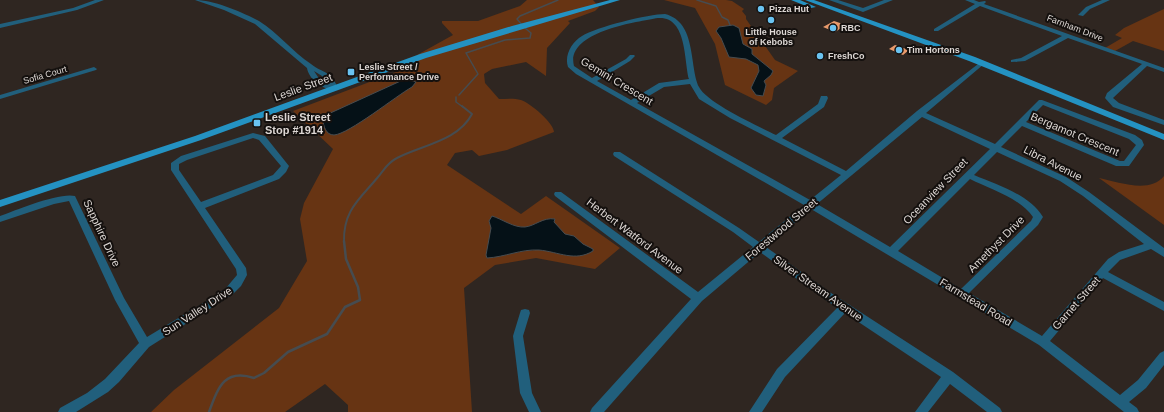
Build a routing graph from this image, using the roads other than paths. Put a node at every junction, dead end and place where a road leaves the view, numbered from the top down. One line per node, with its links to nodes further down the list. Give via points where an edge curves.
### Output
1 (101, 0): 13 (street, via 76,9)
2 (198, 0): 24 (street, via 258,23 310,67 311,73 322,83)
3 (617, 0): 24 (main road, Leslie Street, via 430,54)
4 (794, 0): 11 (main road)
5 (808, 0): 11 (main road)
6 (832, 0): 7 (street, via 863,10)
7 (890, 0)
8 (968, 0): 10 (street, Farnham Drive)
9 (1107, 0): 12 (street)
10 (983, 2): 14 (street); 15 (street, Farnham Drive)
11 (836, 13): 19 (main road)
12 (1081, 14)
13 (0, 26)
14 (936, 30)
15 (1069, 35): 17 (street, via 1023,60); 18 (street, Farnham Drive)
16 (632, 56): 22 (street)
17 (1013, 61)
18 (1146, 64): 21 (street, Farnham Drive); 30 (street, via 1110,95 1110,98 1116,105)
19 (979, 65): 28 (street, Forestwood Street); 31 (main road)
20 (94, 69): 25 (street, Sofia Court)
21 (1164, 70)
22 (592, 81): 23 (street, Gemini Crescent, via 578,73 570,60 585,36 664,16 675,22 686,37); 27 (street, Gemini Crescent)
23 (694, 81): 27 (street, via 662,85); 32 (street, Gemini Crescent, via 698,93 708,102)
24 (334, 88): 38 (main road, Leslie Street, via 198,138)
25 (0, 97)
26 (824, 98): 32 (street, via 820,105)
27 (632, 103): 39 (street, Gemini Crescent)
28 (920, 113): 33 (street, Libra Avenue); 35 (street, Forestwood Street)
29 (1021, 123): 29 (street, Bergamot Crescent, via 1119,164 1126,164 1140,145 1132,137 1042,102); 33 (street, Bergamot Crescent)
30 (1164, 123)
31 (1164, 137)
32 (777, 138): 35 (street, Gemini Crescent)
33 (995, 147): 36 (street, Oceanview Street); 42 (street, Libra Avenue, via 1076,187)
34 (618, 154): 43 (street, Silver Stream Avenue)
35 (846, 174): 39 (street, Forestwood Street)
36 (968, 175): 44 (street, Oceanview Street); 47 (street, Amethyst Drive, via 1022,202 1033,209 1038,217 1035,223)
37 (558, 194): 48 (street, Herbert Watford Avenue)
38 (0, 204)
39 (810, 204): 43 (street, Forestwood Street); 44 (street, Farmstead Road)
40 (200, 206): 40 (street, Sun Valley Drive, via 175,170 175,163 181,159 253,135 262,138 284,166 284,170 276,177); 53 (street, Sun Valley Drive, via 243,271 242,279 218,300)
41 (0, 220): 53 (street, Sapphire Drive, via 53,201 72,198 120,300)
42 (1151, 245): 45 (street, Libra Avenue); 46 (street, Garnet Street, via 1113,258 1107,263)
43 (760, 247): 48 (street, Forestwood Street); 49 (street, Silver Stream Avenue)
44 (891, 252): 47 (street, Farmstead Road)
45 (1164, 253)
46 (1102, 274): 50 (street); 52 (street, Garnet Street)
47 (962, 294): 52 (street, Farmstead Road)
48 (698, 298): 59 (street, Forestwood Street)
49 (844, 307): 55 (street, Silver Stream Avenue); 60 (street, via 781,373)
50 (1164, 307)
51 (525, 313): 58 (street, via 518,336 526,393)
52 (1043, 342): 56 (street, Farmstead Road)
53 (145, 344): 57 (street, Sun Valley Drive, via 114,379 96,394)
54 (1164, 356): 56 (street, via 1142,384)
55 (949, 376): 61 (street); 62 (street, Silver Stream Avenue)
56 (1120, 402): 63 (street, Farmstead Road)
57 (64, 412)
58 (535, 412)
59 (596, 412)
60 (755, 412)
61 (921, 412)
62 (996, 412)
63 (1133, 412)

